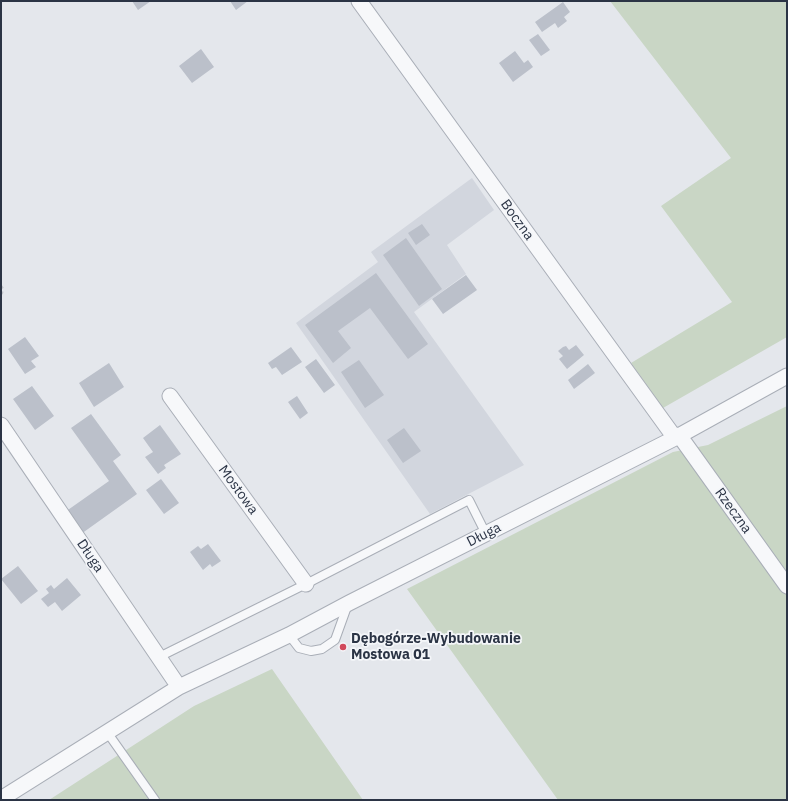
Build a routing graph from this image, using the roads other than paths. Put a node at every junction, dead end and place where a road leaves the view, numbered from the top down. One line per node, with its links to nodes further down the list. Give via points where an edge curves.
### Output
1 (359, 1): 5 (street, Boczna)
2 (787, 376): 5 (street, Długa)
3 (170, 396): 7 (street, Mostowa)
4 (1, 425): 11 (street, Długa)
5 (677, 437): 6 (street, Długa); 8 (street, Rzeczna)
6 (486, 534): 7 (lane, via 469,500); 9 (street, Długa)
7 (306, 584): 11 (lane)
8 (787, 586)
9 (349, 603): 10 (street, Długa); 10 (lane, via 334,640 322,649 312,651 299,648)
10 (289, 635): 12 (street, Długa)
11 (158, 657): 12 (street, Długa)
12 (179, 687): 13 (street, Długa)
13 (107, 732): 14 (street, Długa); 15 (lane)
14 (1, 799)
15 (155, 800)

